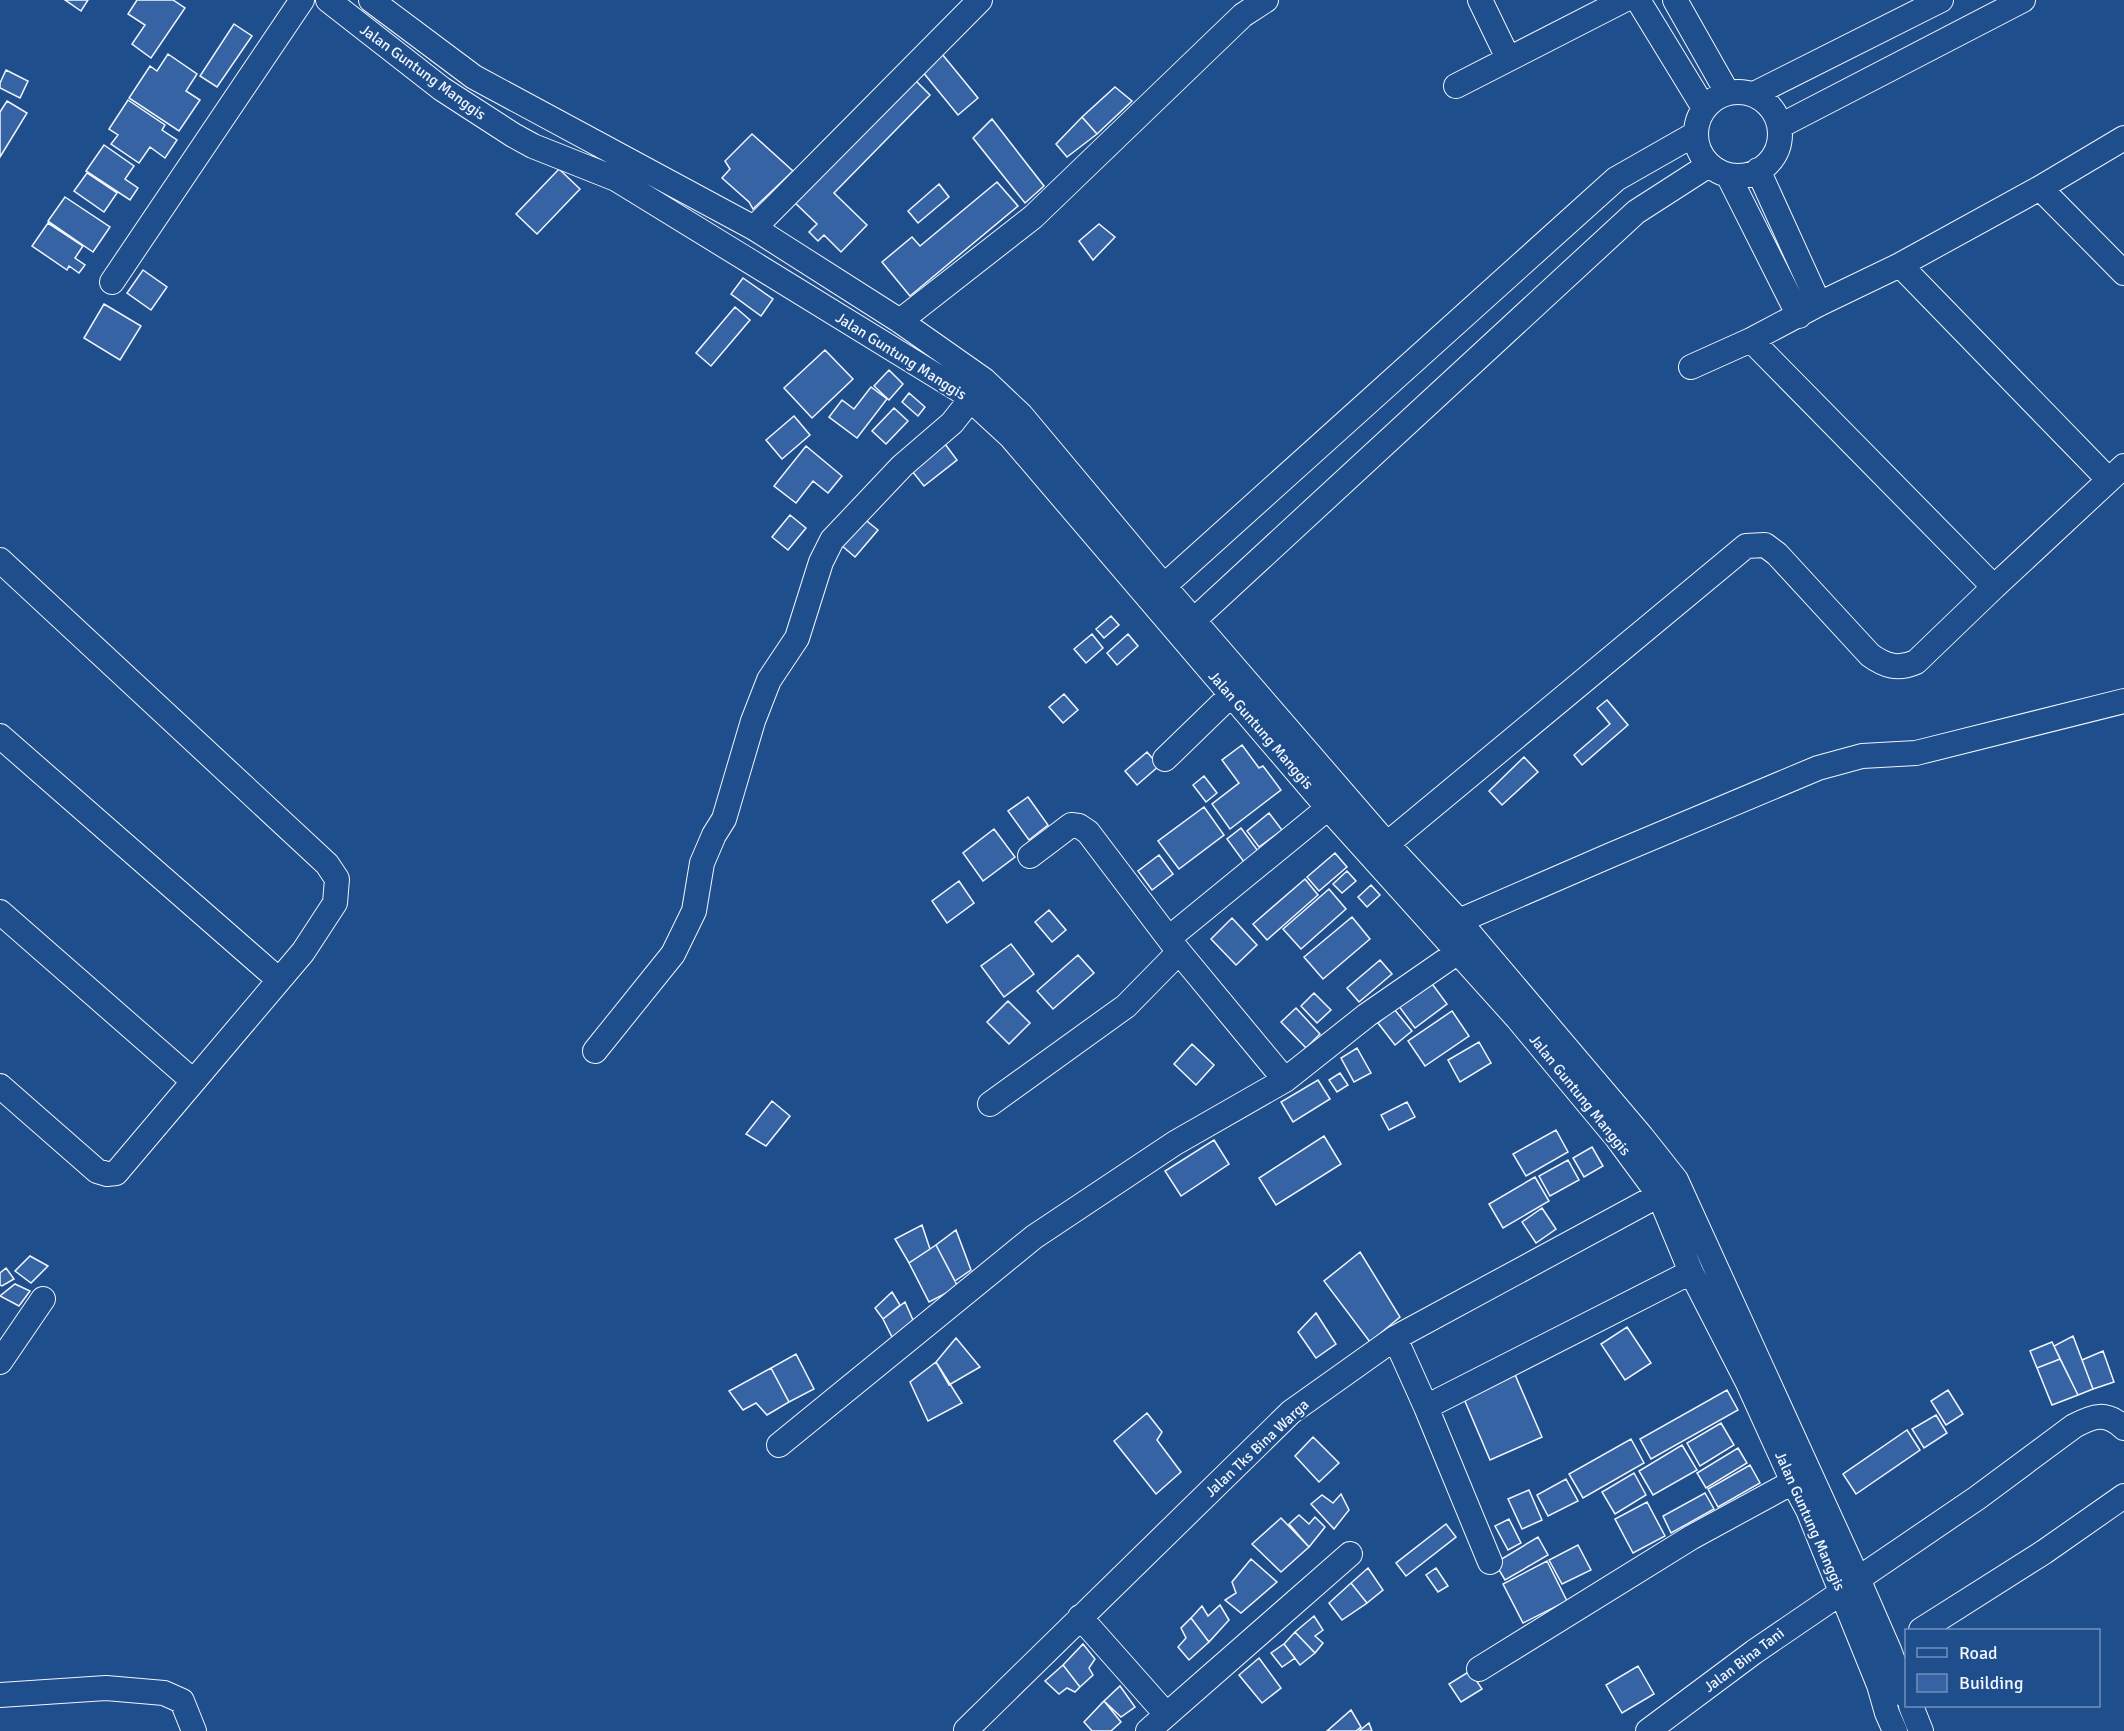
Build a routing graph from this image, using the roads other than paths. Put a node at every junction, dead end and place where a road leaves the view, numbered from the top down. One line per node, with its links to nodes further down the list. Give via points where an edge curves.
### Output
1 (302, 0): 26 (street)
2 (328, 0): 31 (street, Jalan Guntung Manggis, via 442,89 513,135 616,179)
3 (371, 0): 23 (street, Jalan Guntung Manggis, via 474,77)
4 (980, 0): 23 (street)
5 (1480, 0): 12 (street)
6 (1624, 0): 12 (street)
7 (1638, 0): 16 (street)
8 (1675, 0): 14 (street)
9 (1941, 0): 15 (street)
10 (2023, 0): 17 (street)
11 (1257, 2): 28 (street, via 1033,217)
12 (1508, 58): 13 (street)
13 (1456, 86)
14 (1727, 92): 15 (street); 16 (street)
15 (1754, 94): 17 (street, via 1772,106)
16 (1704, 108): 18 (street)
17 (1780, 126): 21 (street, via 1778,147 1767,165)
18 (1695, 134): 20 (street, via 1699,151); 34 (street, via 1616,179)
19 (2124, 138): 22 (street)
20 (1718, 170): 21 (street, via 1748,175); 27 (street); 36 (street, via 1635,212)
21 (1758, 170): 27 (street)
22 (2040, 188): 24 (street); 25 (street)
23 (754, 228): 28 (street, Jalan Guntung Manggis)
24 (1900, 266): 27 (street); 32 (street)
25 (2124, 273)
26 (112, 282)
27 (1809, 310): 29 (street)
28 (900, 321): 34 (street, Jalan Guntung Manggis, via 984,380 1021,415)
29 (1751, 340): 30 (street); 35 (street)
30 (1691, 367)
31 (971, 399): 37 (street, Jalan Guntung Manggis, via 1011,437); 49 (street, via 952,423 902,466 832,540 797,638 769,680 753,721 724,819 702,862 694,911 673,954)
32 (2116, 472): 35 (street)
33 (0, 560): 48 (street, via 327,864 336,879 335,903)
34 (1164, 586): 36 (street, Jalan Guntung Manggis)
35 (1994, 587): 42 (street, via 1916,662 1896,667 1882,664 1870,655 1778,554 1765,545 1746,546)
36 (1194, 620): 42 (street, Jalan Guntung Manggis)
37 (1231, 695): 40 (street); 41 (street, Jalan Guntung Manggis)
38 (2124, 701): 45 (street, via 1916,753 1862,756 1818,768)
39 (0, 736): 48 (street)
40 (1165, 759)
41 (1328, 808): 46 (street); 47 (street, Jalan Guntung Manggis)
42 (1387, 844): 45 (street, Jalan Guntung Manggis)
43 (1030, 856): 46 (street, via 1071,825 1079,826 1088,832)
44 (0, 912): 51 (street)
45 (1459, 921): 66 (street, Jalan Guntung Manggis, via 1676,1180)
46 (1174, 945): 50 (street); 53 (street, via 1126,1006)
47 (1458, 951): 50 (street, via 1367,1015); 54 (street, Jalan Guntung Manggis, via 1617,1138)
48 (279, 980): 51 (street)
49 (595, 1051)
50 (1285, 1080): 61 (street, via 1175,1143 1034,1237)
51 (193, 1081): 52 (street, via 116,1173 107,1174 97,1170)
52 (0, 1086)
53 (990, 1104)
54 (1659, 1195): 55 (street, Jalan Guntung Manggis); 57 (street, Jalan Tks Bina Warga)
55 (1691, 1272): 59 (street); 62 (street, Jalan Guntung Manggis)
56 (43, 1299): 58 (street)
57 (1395, 1338): 59 (street); 67 (street, Jalan Tks Bina Warga, via 1291,1412)
58 (4, 1348)
59 (1426, 1407): 65 (street)
60 (2124, 1428): 66 (street, Jalan Bina Tani, via 2104,1417 2074,1426)
61 (779, 1445)
62 (1793, 1482): 66 (street, Jalan Guntung Manggis); 70 (street, via 1692,1537)
63 (2124, 1496): 68 (street)
64 (1350, 1554): 74 (street)
65 (1490, 1562)
66 (1850, 1586): 69 (street, Jalan Guntung Manggis); 78 (street, Jalan Bina Tani); 79 (street, Jalan Guntung Manggis)
67 (1080, 1617): 74 (street); 75 (street, Jalan Tks Bina Warga)
68 (1923, 1629)
69 (1898, 1645): 71 (street, Jalan Guntung Manggis)
70 (1479, 1669)
71 (1905, 1690)
72 (0, 1695): 76 (street, via 106,1688 164,1693 182,1701)
73 (1911, 1707): 80 (street)
74 (1166, 1714): 77 (street)
75 (966, 1730)
76 (194, 1731)
77 (1148, 1731)
78 (1648, 1731)
79 (1895, 1731)
80 (1921, 1731)

